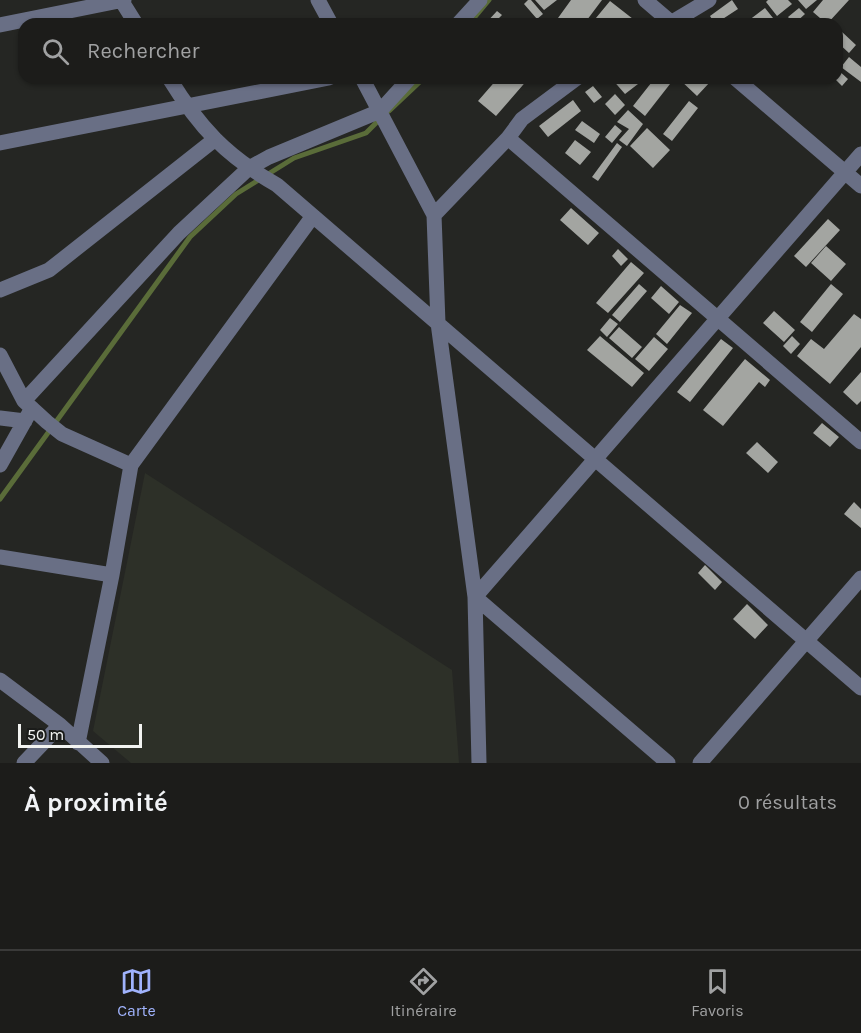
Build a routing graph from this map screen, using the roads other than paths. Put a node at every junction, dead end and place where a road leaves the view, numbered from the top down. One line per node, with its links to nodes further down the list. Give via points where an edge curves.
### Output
1 (122, 0): 6 (street); 7 (street)
2 (318, 0): 8 (street)
3 (480, 0): 9 (street)
4 (645, 0): 10 (street)
5 (709, 0): 11 (street)
6 (34, 18)
7 (132, 18)
8 (328, 18)
9 (464, 18)
10 (664, 18)
11 (680, 18)
12 (18, 21): 13 (street)
13 (0, 25)
14 (173, 84): 20 (street)
15 (298, 84): 20 (street)
16 (365, 84): 21 (street)
17 (406, 84): 21 (street)
18 (569, 84): 22 (street, via 522,119)
19 (742, 84): 27 (street)
20 (186, 106): 23 (street); 24 (street)
21 (384, 117): 26 (street, via 269,157); 29 (street)
22 (508, 138): 29 (street); 32 (street)
23 (214, 140): 26 (street); 31 (street, via 49,270)
24 (0, 143)
25 (861, 154): 27 (street)
26 (252, 170): 30 (street, via 277,185); 35 (street, via 179,233)
27 (845, 173): 28 (street); 32 (street)
28 (861, 186)
29 (434, 215): 33 (street)
30 (313, 216): 33 (street); 40 (street)
31 (0, 290)
32 (718, 319): 37 (street); 38 (street)
33 (438, 323): 38 (street); 44 (street)
34 (0, 355): 35 (street)
35 (27, 410): 36 (street); 39 (street); 40 (street, via 62,434)
36 (0, 418)
37 (861, 442)
38 (596, 459): 44 (street); 45 (street)
39 (0, 465)
40 (131, 465): 42 (street)
41 (0, 557): 42 (street)
42 (112, 575): 49 (street)
43 (861, 578): 45 (street)
44 (475, 597): 52 (street); 53 (street)
45 (806, 641): 47 (street); 54 (street)
46 (0, 680): 48 (street)
47 (861, 688)
48 (60, 725): 49 (street); 50 (street)
49 (78, 743): 51 (street)
50 (24, 763)
51 (102, 763)
52 (479, 763)
53 (668, 763)
54 (700, 763)

